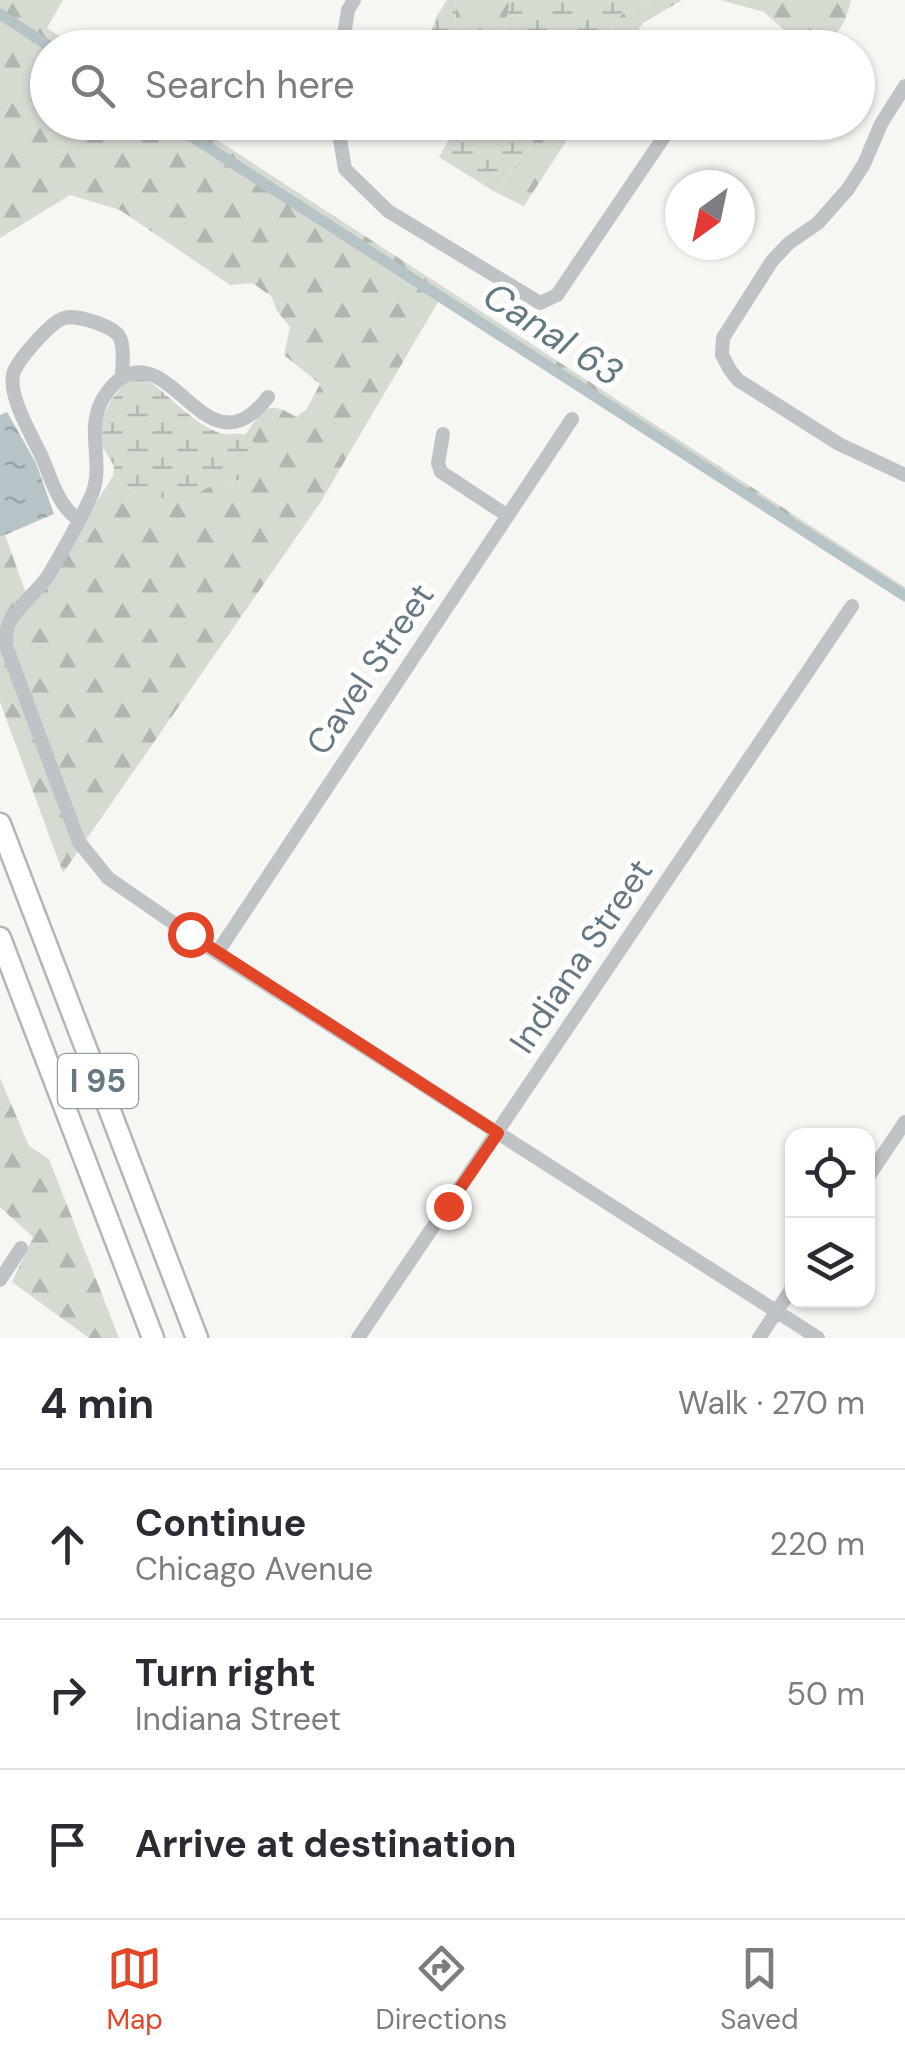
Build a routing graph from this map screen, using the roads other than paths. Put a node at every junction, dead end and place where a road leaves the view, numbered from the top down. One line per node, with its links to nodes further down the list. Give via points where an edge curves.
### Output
1 (354, 0): 2 (street)
2 (345, 30)
3 (905, 86): 4 (street)
4 (875, 138)
5 (340, 140): 6 (street, via 345,168 388,211 540,302 557,295)
6 (662, 140)
7 (874, 140): 12 (street, via 841,198 772,261 723,338 722,354 738,380 839,444)
8 (122, 377): 9 (street, via 140,370 156,376 222,421 238,423); 14 (street, via 97,408 97,482); 14 (street, via 117,332 75,318 55,324 14,370 15,398 60,500)
9 (268, 397)
10 (572, 419): 13 (street, Cavel Street)
11 (443, 434): 13 (street, via 442,472)
12 (905, 474)
13 (508, 516): 18 (street, Cavel Street)
14 (80, 520): 18 (street, via 45,580 8,625 6,646 79,842 108,878)
15 (852, 606): 20 (street, Indiana Street)
16 (0, 824): 27 (highway, I 95)
17 (0, 938): 26 (highway, I 95)
18 (218, 953): 20 (street)
19 (905, 1122): 21 (street)
20 (498, 1133): 25 (street); 28 (street, Indiana Street)
21 (875, 1167)
22 (21, 1248): 23 (street)
23 (0, 1280)
24 (785, 1299): 25 (street)
25 (777, 1312): 29 (street); 30 (street)
26 (153, 1338)
27 (196, 1338)
28 (358, 1338)
29 (759, 1338)
30 (818, 1338)

